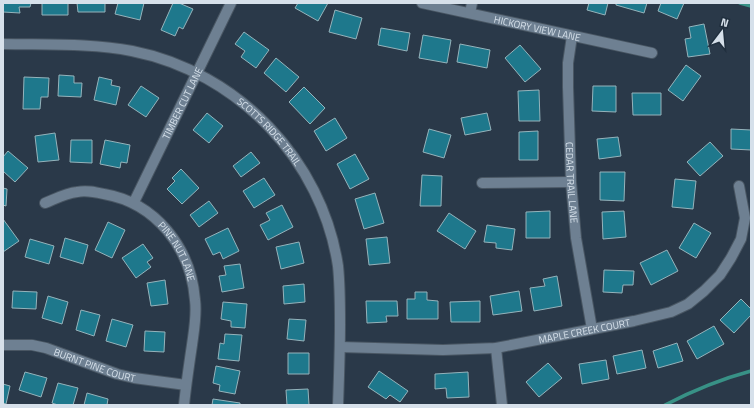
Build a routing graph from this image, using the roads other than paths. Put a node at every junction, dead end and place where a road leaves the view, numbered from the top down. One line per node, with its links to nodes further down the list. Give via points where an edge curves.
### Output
1 (231, 3): 8 (street, TIMBER CUT LANE)
2 (422, 3): 4 (street, HICKORY VIEW LANE)
3 (472, 3): 4 (street)
4 (470, 13): 5 (street, HICKORY VIEW LANE)
5 (572, 36): 7 (street, HICKORY VIEW LANE); 9 (street, CEDAR TRAIL LANE, via 568,63)
6 (3, 44): 8 (street, SCOTTS RIDGE TRAIL, via 131,51 162,59)
7 (652, 53)
8 (196, 73): 12 (street, TIMBER CUT LANE); 16 (street, SCOTTS RIDGE TRAIL, via 230,92 268,125 286,145 310,183 328,227 338,266)
9 (571, 182): 10 (street); 14 (street, CEDAR TRAIL LANE, via 576,238)
10 (482, 183)
11 (738, 186): 14 (street, MAPLE CREEK COURT, via 745,218 741,238 724,270 704,291 688,304 671,312)
12 (134, 202): 13 (street, PINE NUT LANE, via 91,191 76,192); 18 (street, PINE NUT LANE, via 165,227 175,239 191,274 196,311)
13 (46, 203)
14 (592, 329): 17 (street, MAPLE CREEK COURT)
15 (3, 345): 18 (street, BURNT PINE COURT, via 32,345 46,348 117,374)
16 (340, 347): 17 (street, MAPLE CREEK COURT, via 442,350); 20 (street, SCOTTS RIDGE TRAIL)
17 (496, 348): 21 (street)
18 (186, 385): 19 (street, PINE NUT LANE)
19 (184, 405)
20 (338, 405)
21 (502, 405)

